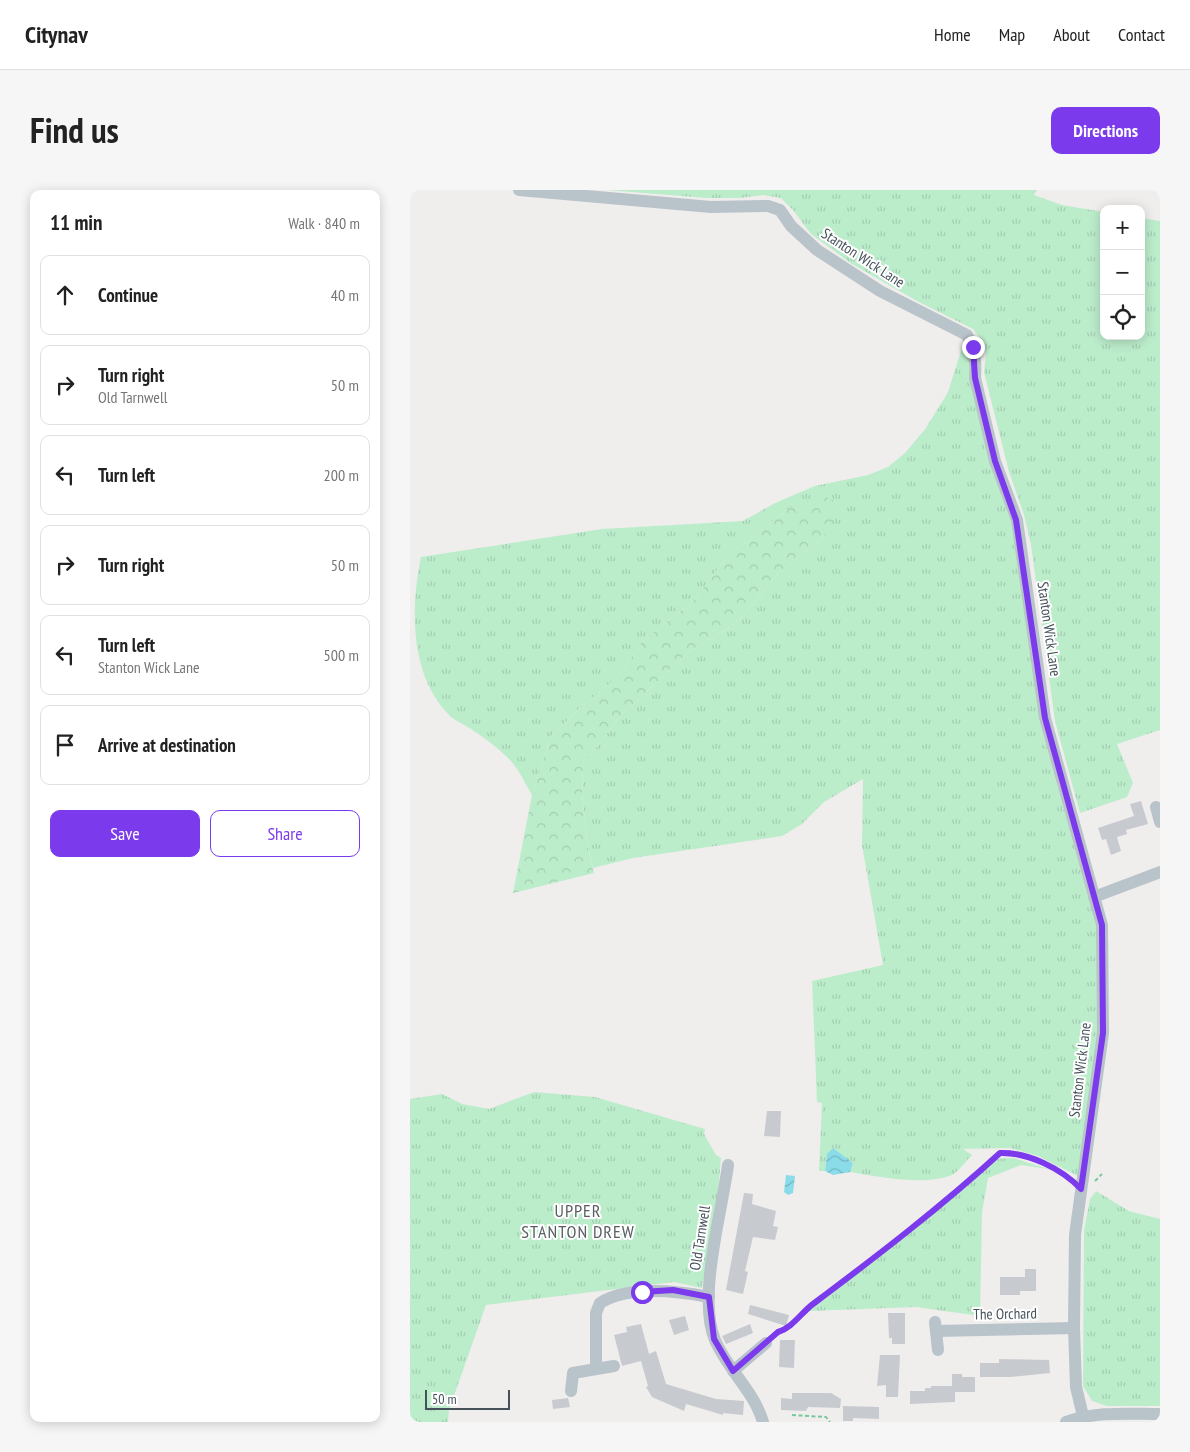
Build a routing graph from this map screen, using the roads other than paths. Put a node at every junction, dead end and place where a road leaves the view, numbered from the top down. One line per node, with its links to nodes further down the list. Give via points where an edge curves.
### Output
1 (519, 190): 5 (street, Stanton Wick Lane, via 711,207 768,206 780,210 791,226 832,260 880,291 967,335 973,347 975,378 995,461 1016,520 1045,718)
2 (1156, 807): 3 (street)
3 (1160, 822)
4 (1160, 872): 5 (street)
5 (1094, 897): 8 (street, Stanton Wick Lane, via 1102,925 1103,1033 1075,1235)
6 (728, 1165): 7 (street, Old Tarnwell)
7 (709, 1297): 12 (street, via 660,1290 616,1296 600,1303 596,1313); 13 (street, Old Tarnwell, via 714,1339)
8 (1074, 1328): 10 (street, The Orchard, via 936,1327); 16 (street, Stanton Wick Lane, via 1076,1387)
9 (766, 1343): 13 (street)
10 (938, 1350)
11 (614, 1366): 12 (street)
12 (596, 1368): 14 (street, via 573,1373)
13 (733, 1371): 17 (street, Old Tarnwell)
14 (571, 1391)
15 (1160, 1414): 16 (street)
16 (1083, 1416): 18 (street)
17 (764, 1422)
18 (1066, 1422)

